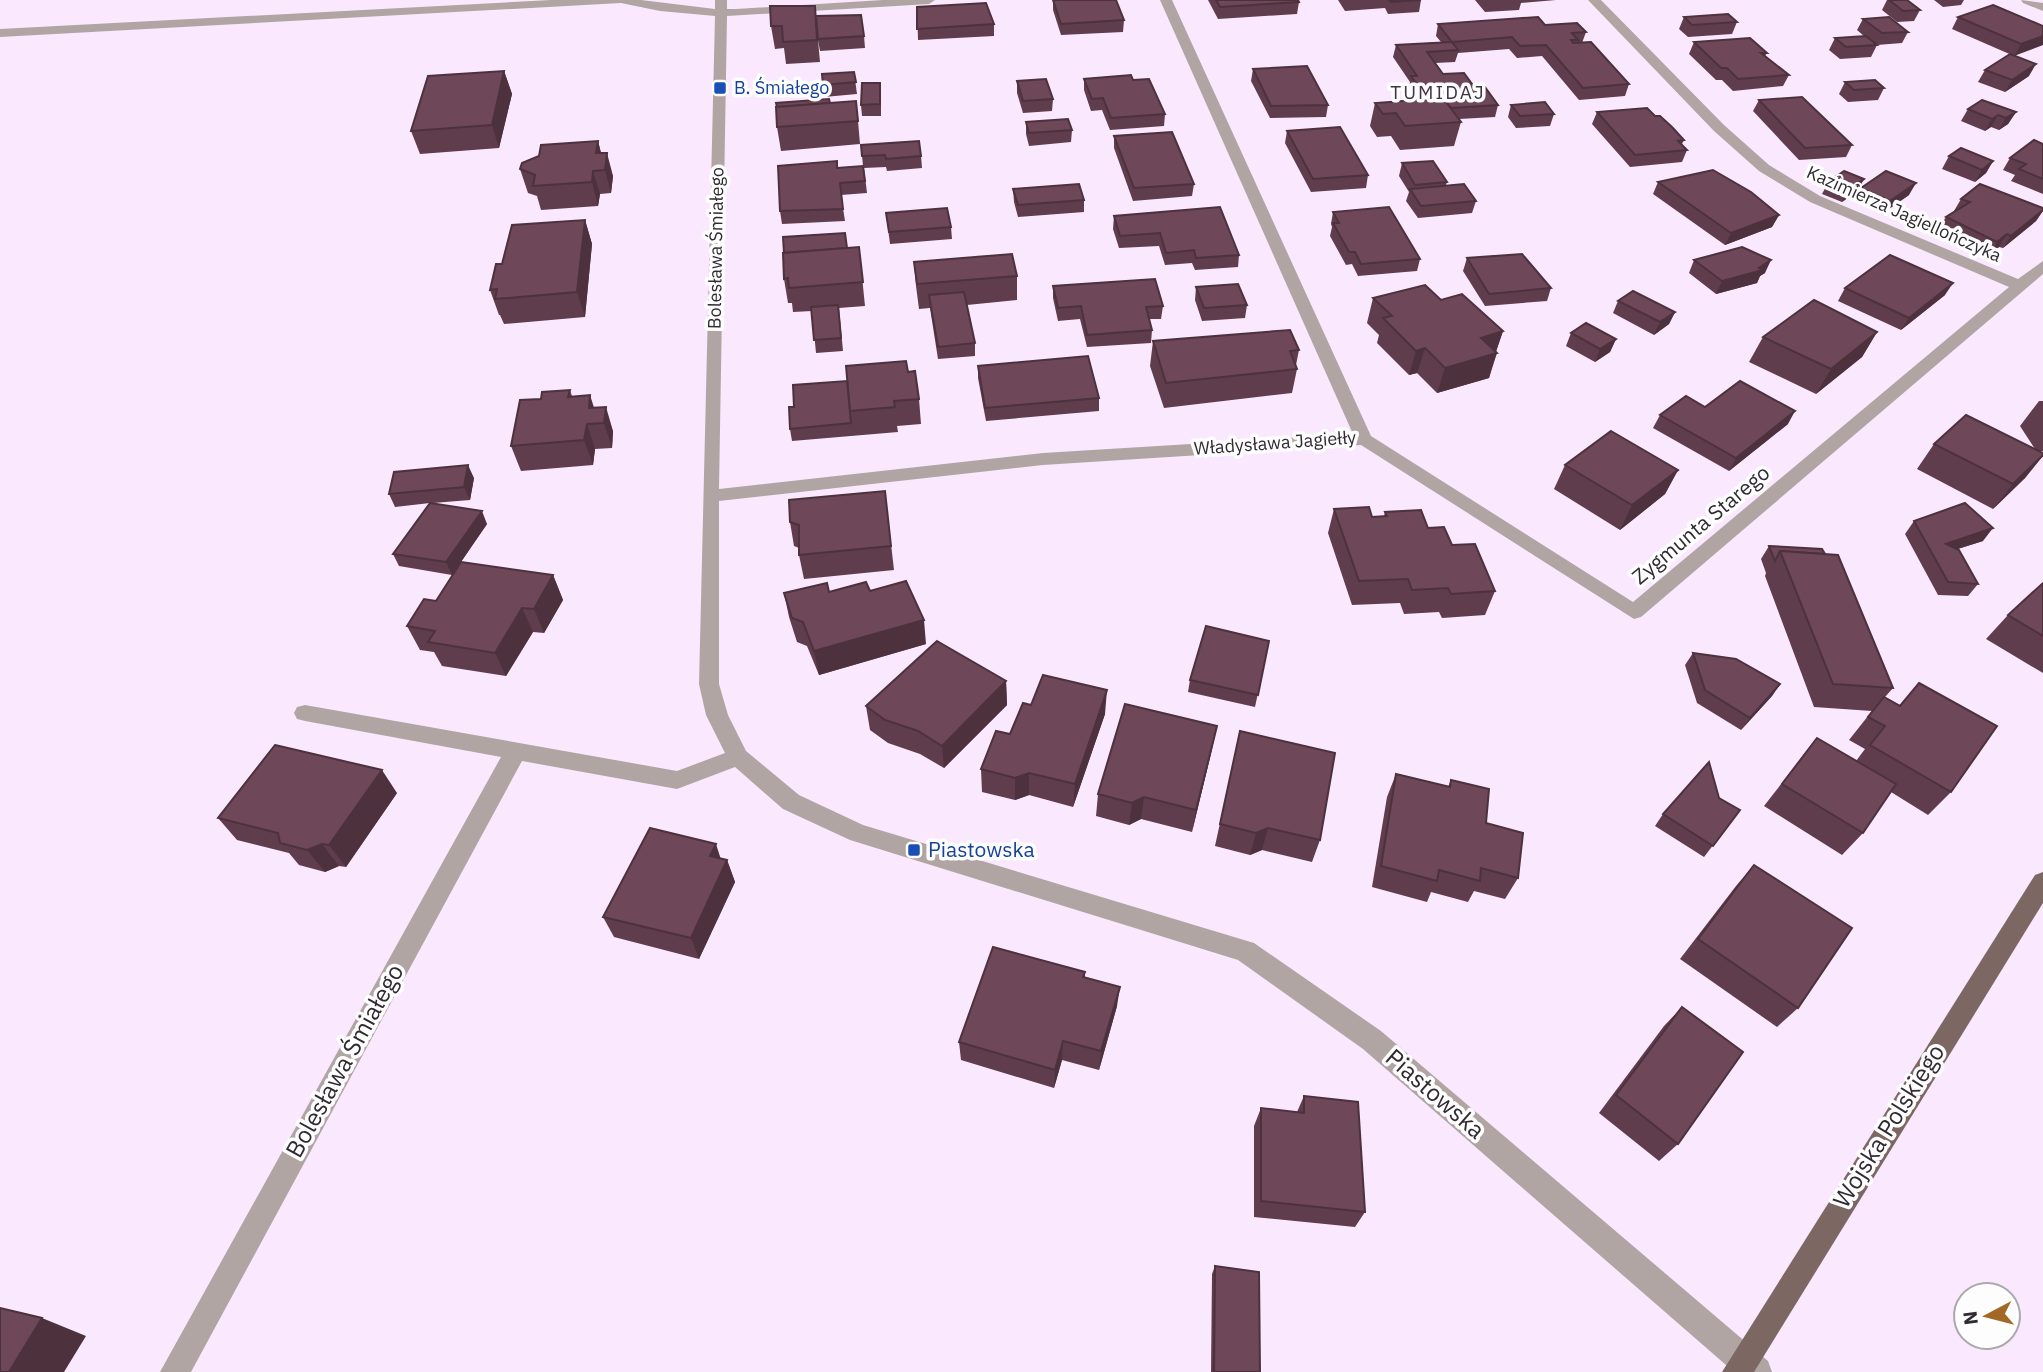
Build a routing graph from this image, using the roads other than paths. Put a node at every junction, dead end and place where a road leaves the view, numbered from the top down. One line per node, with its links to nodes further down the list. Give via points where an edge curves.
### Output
1 (618, 0): 9 (street)
2 (624, 0): 7 (street, via 642,5)
3 (929, 0): 7 (street)
4 (1166, 0): 12 (street, Władysława Jagiełły)
5 (1594, 0): 11 (street, Kazimierza Jagiellończyka, via 1764,168 1815,200)
6 (2027, 0): 8 (street)
7 (721, 6): 13 (street, Bolesława Śmiałego)
8 (2043, 7)
9 (0, 33)
10 (2043, 266): 11 (street, Zygmunta Starego)
11 (2020, 285): 12 (street, Zygmunta Starego, via 1634,612)
12 (1364, 439): 13 (street, Władysława Jagiełły, via 1043,459)
13 (710, 496): 16 (street, Piastowska, via 709,684 717,715)
14 (305, 713): 15 (street)
15 (516, 751): 16 (street, via 677,780); 19 (street, Bolesława Śmiałego)
16 (738, 757): 18 (street, Piastowska, via 791,802 858,833 1245,951 1372,1040)
17 (2043, 882): 18 (main road, Wojska Polskiego)
18 (1746, 1368)
19 (175, 1372)

